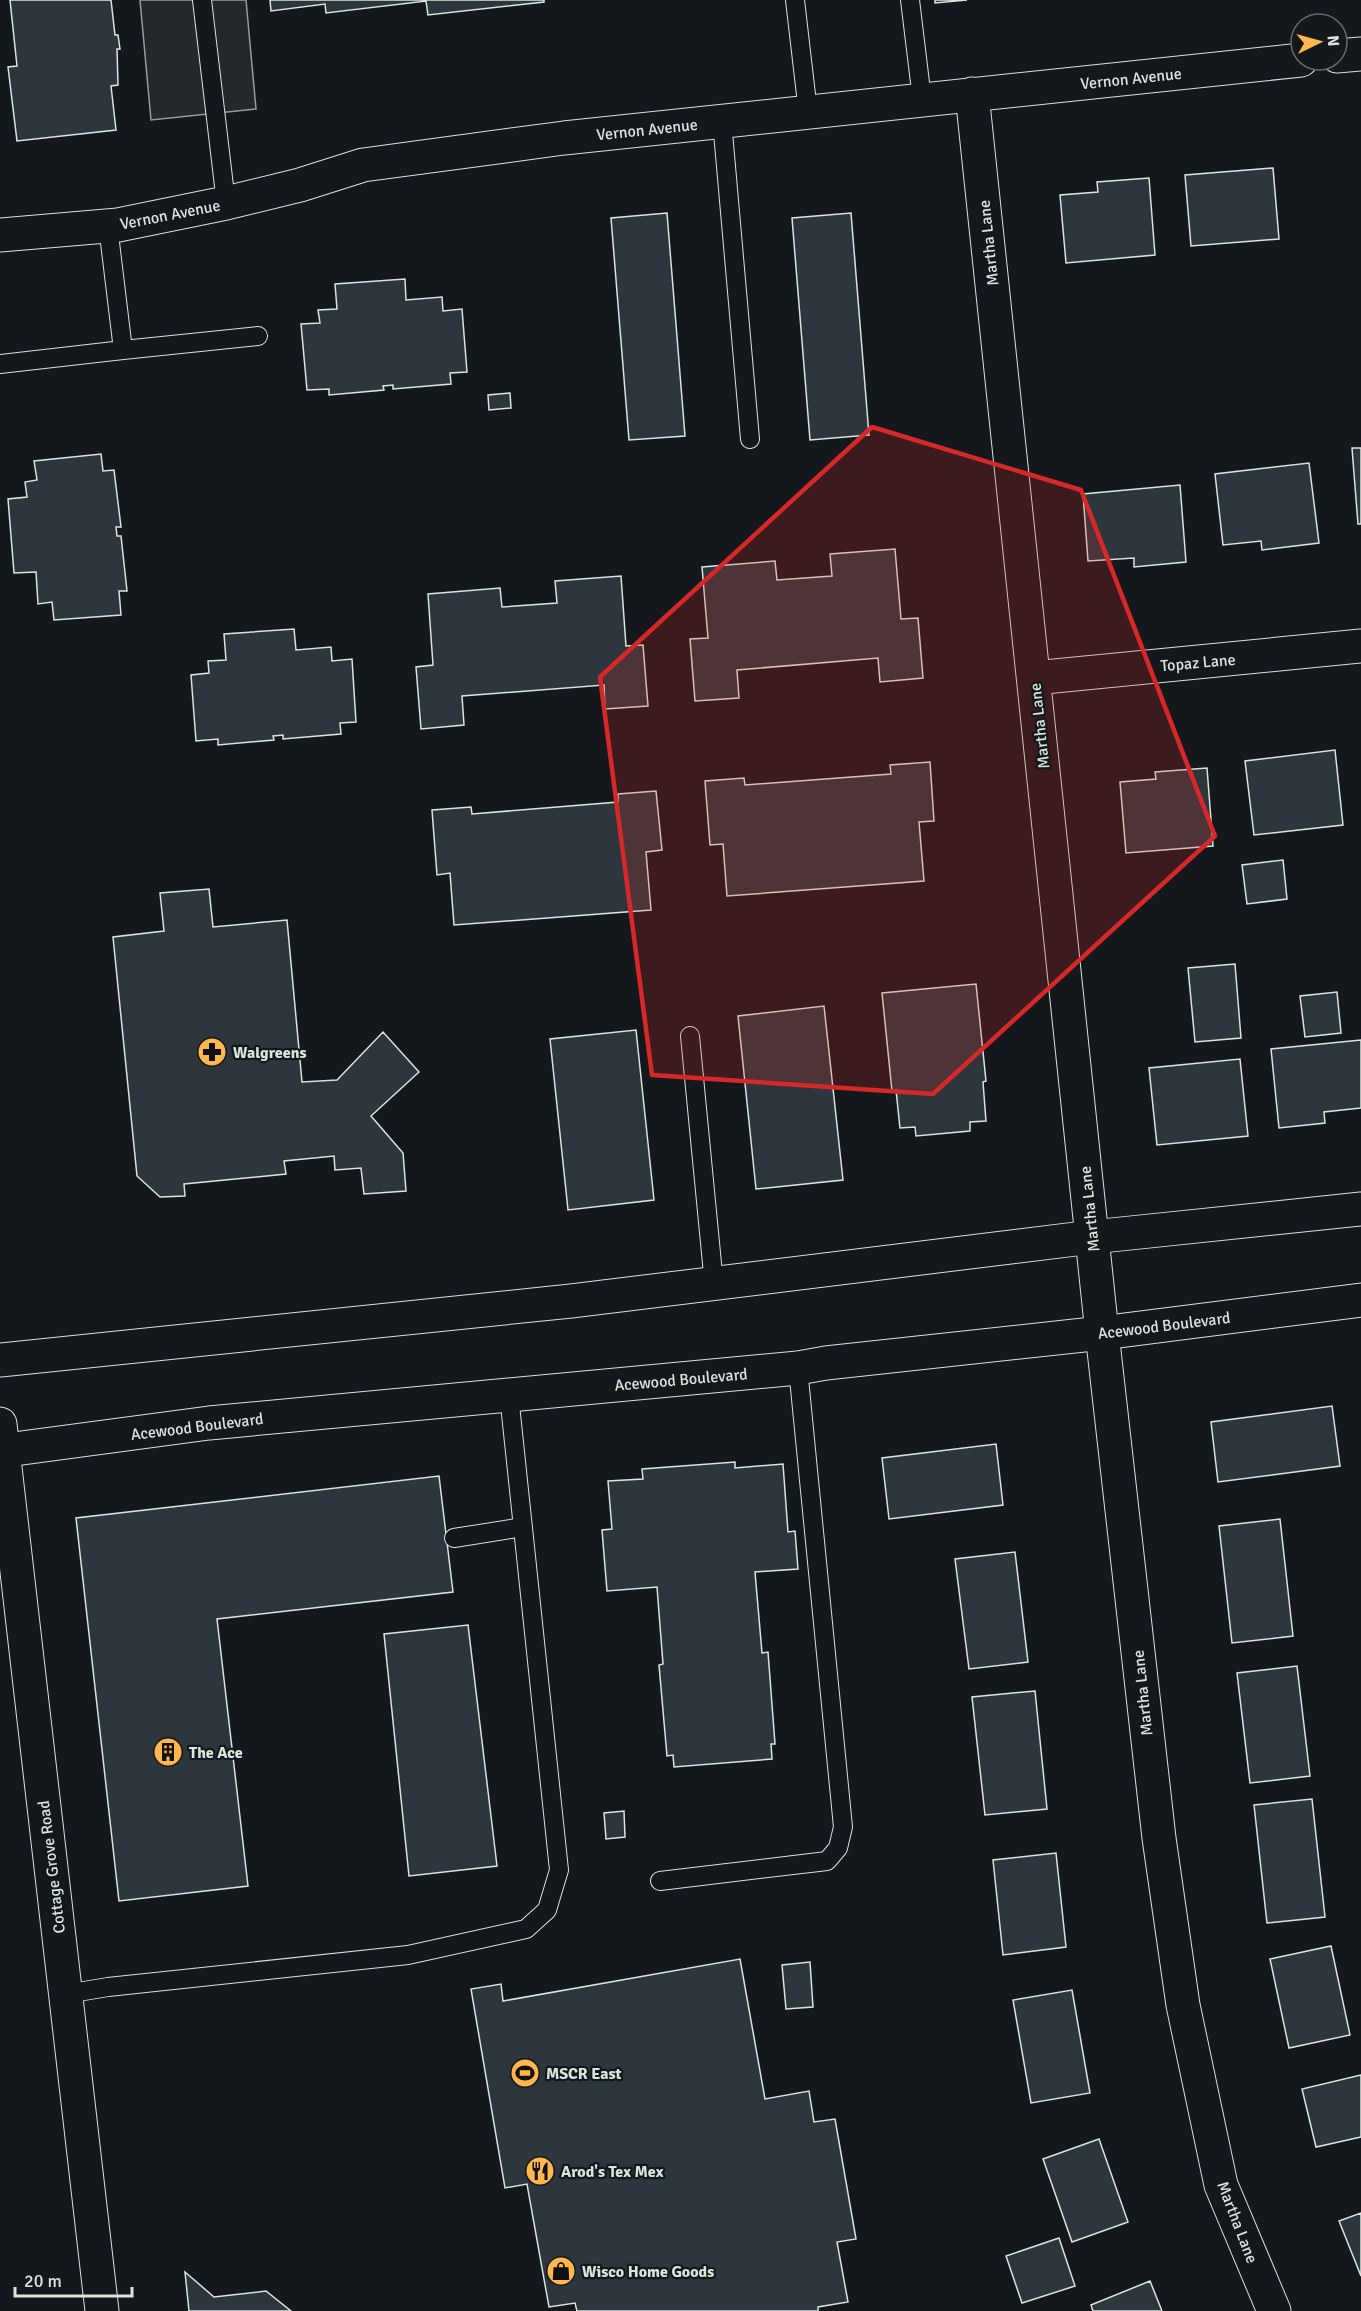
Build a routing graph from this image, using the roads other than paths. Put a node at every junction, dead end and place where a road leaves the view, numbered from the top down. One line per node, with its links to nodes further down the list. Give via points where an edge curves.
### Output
1 (202, 0): 9 (lane)
2 (795, 0): 7 (lane)
3 (910, 0): 6 (lane)
4 (1289, 61): 5 (street, Vernon Avenue)
5 (972, 94): 6 (street, Vernon Avenue); 17 (street, Martha Lane)
6 (922, 99): 7 (street, Vernon Avenue)
7 (808, 112): 8 (street, Vernon Avenue)
8 (722, 121): 9 (street, Vernon Avenue, via 363,165); 15 (lane)
9 (226, 203): 10 (street, Vernon Avenue)
10 (108, 226): 11 (street, Vernon Avenue); 13 (lane)
11 (0, 235)
12 (258, 336): 13 (lane)
13 (123, 350): 14 (lane)
14 (0, 364)
15 (750, 439)
16 (1361, 646): 17 (street, Topaz Lane)
17 (1034, 678): 20 (street, Martha Lane)
18 (690, 1036): 21 (lane)
19 (1361, 1209): 20 (street)
20 (1092, 1237): 21 (street); 23 (street, Martha Lane)
21 (714, 1284): 24 (street)
22 (1361, 1300): 23 (street, Acewood Boulevard)
23 (1101, 1333): 25 (street, Acewood Boulevard); 33 (street, Martha Lane, via 1159,1838 1183,2005 1221,2185)
24 (0, 1360)
25 (798, 1368): 26 (street, Acewood Boulevard); 30 (lane, via 843,1827 838,1848 827,1861)
26 (509, 1395): 27 (street, Acewood Boulevard); 28 (lane)
27 (1, 1442): 31 (street, Cottage Grove Road)
28 (523, 1527): 29 (lane); 31 (lane, via 559,1870 547,1910 526,1929 408,1955)
29 (454, 1538)
30 (660, 1881)
31 (66, 1994): 32 (street, Cottage Grove Road)
32 (102, 2311)
33 (1274, 2311)

